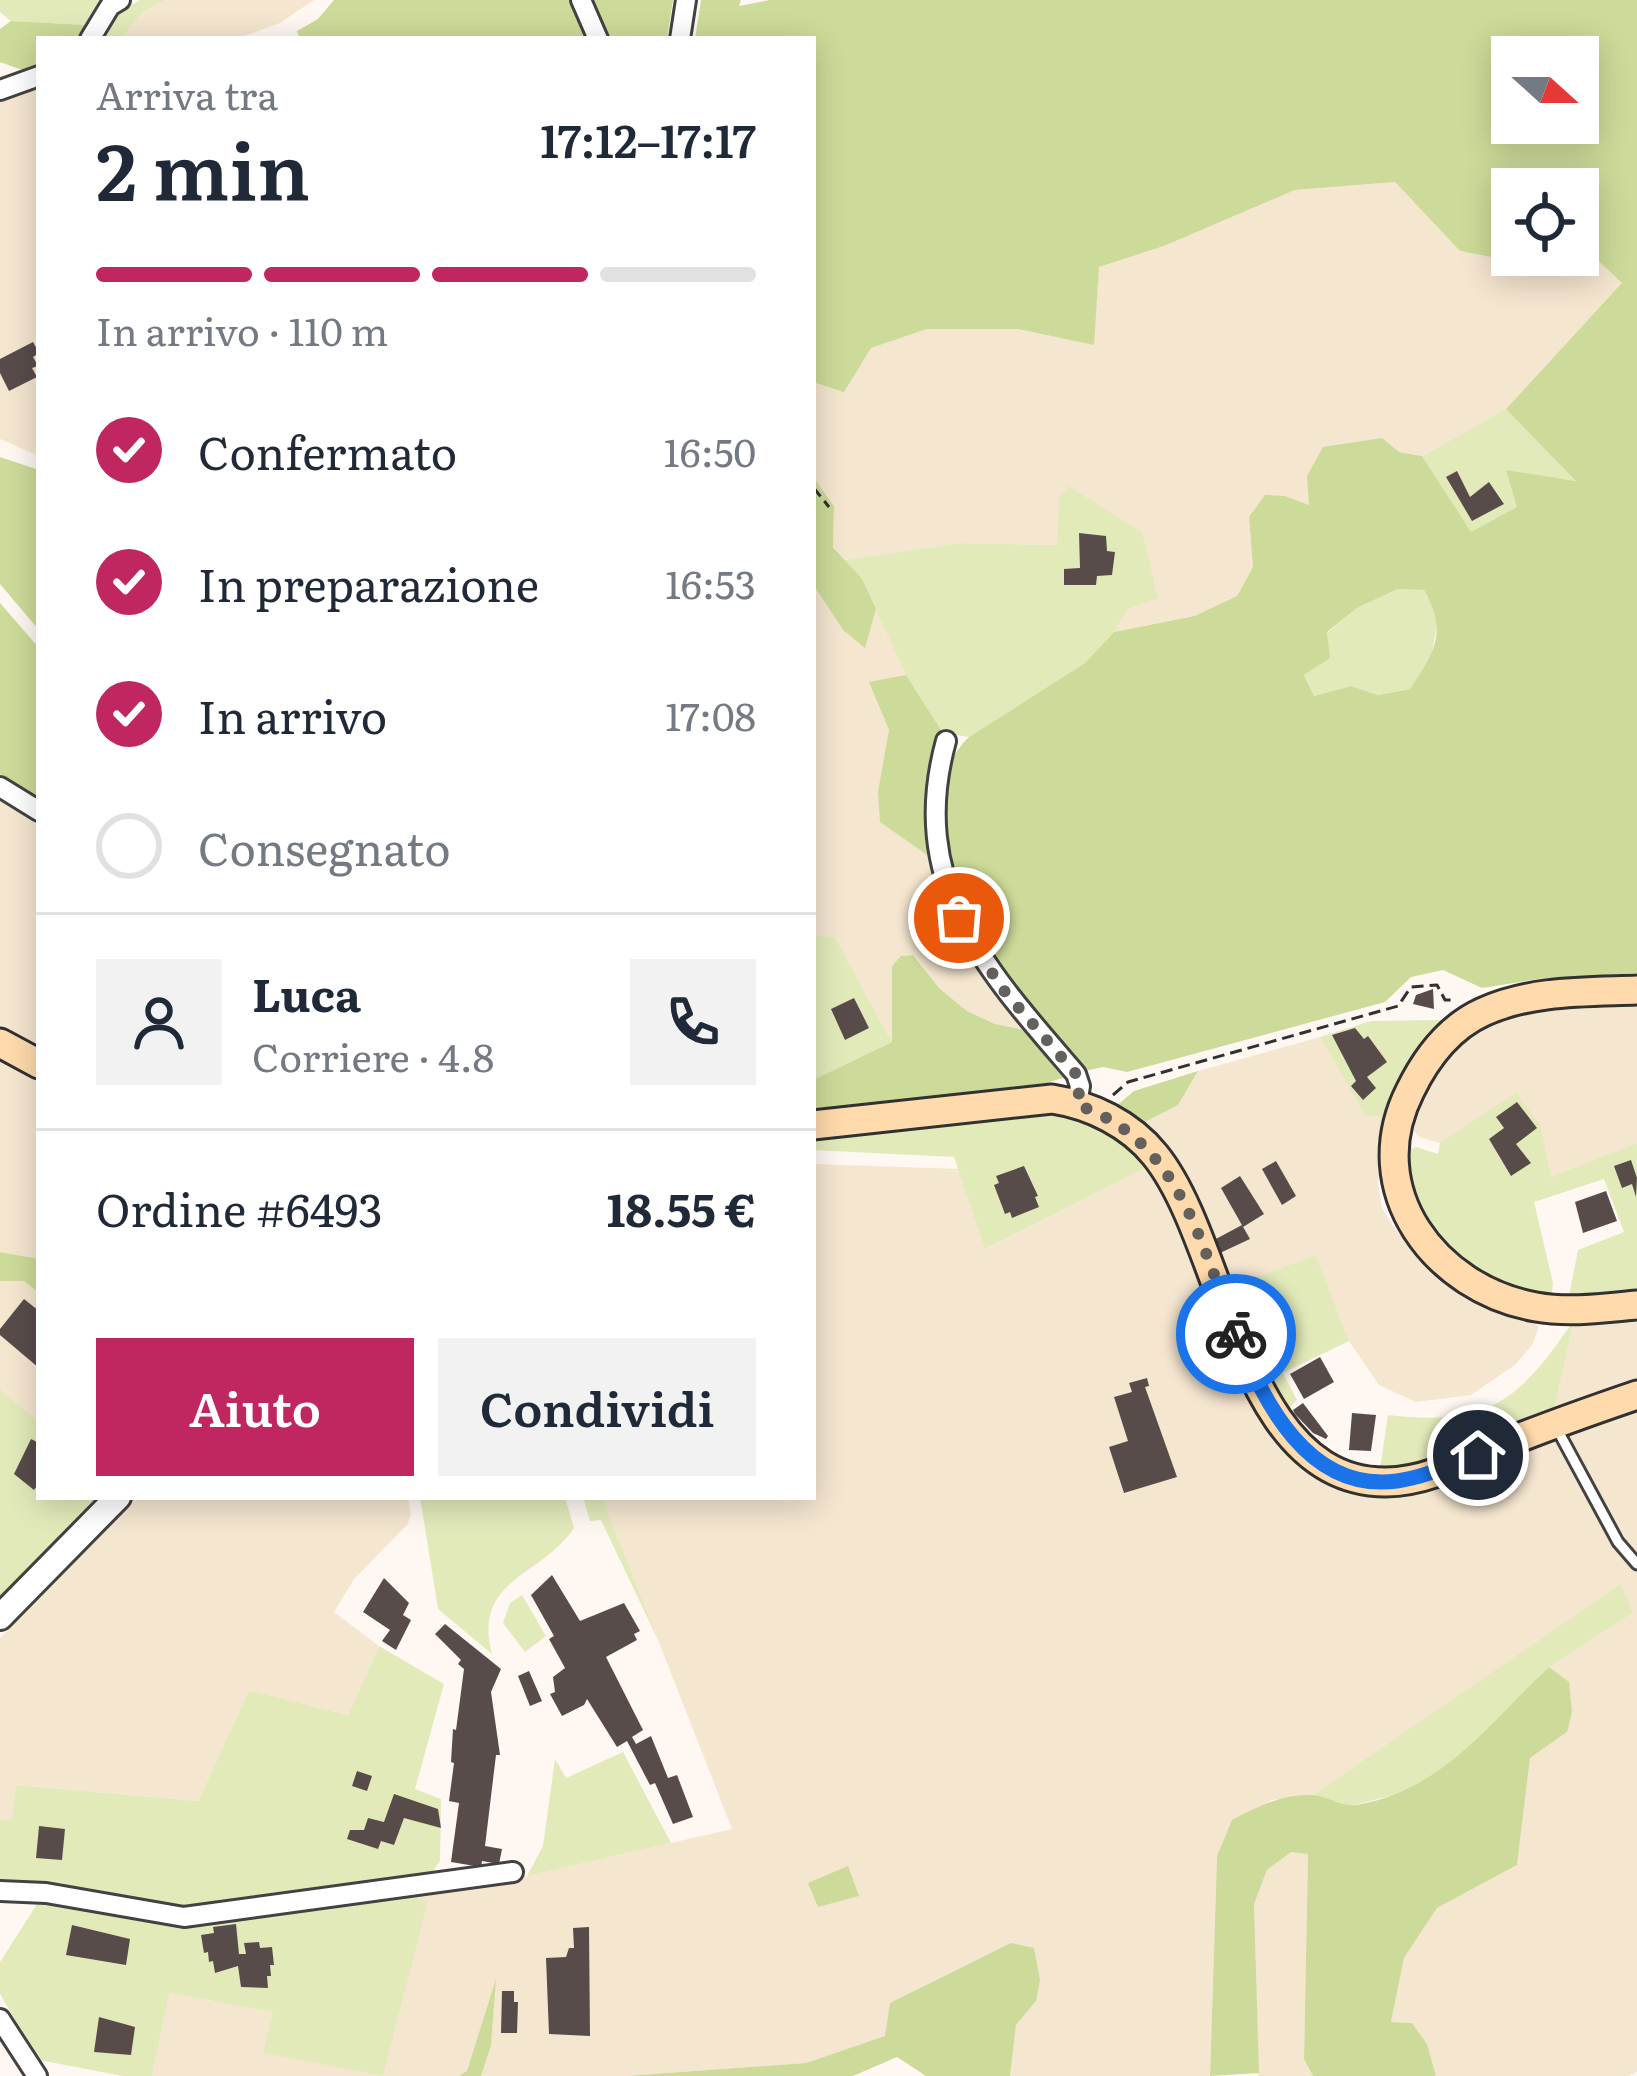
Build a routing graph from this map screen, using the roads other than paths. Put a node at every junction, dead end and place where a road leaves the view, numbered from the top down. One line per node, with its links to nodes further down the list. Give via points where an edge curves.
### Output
1 (580, 0): 5 (street)
2 (686, 0): 6 (street)
3 (114, 2): 4 (street)
4 (92, 36)
5 (597, 36)
6 (680, 36)
7 (36, 77): 8 (street)
8 (0, 90)
9 (946, 741): 15 (street, via 934,800 959,918 1000,986 1076,1074)
10 (0, 787): 11 (street)
11 (36, 810)
12 (1637, 990): 17 (main road, via 1533,996 1467,1021 1418,1073 1394,1152 1409,1221 1456,1273 1536,1307)
13 (0, 1042): 14 (main road)
14 (36, 1062)
15 (1079, 1095): 16 (main road); 19 (main road, via 1134,1134 1167,1172 1266,1400 1322,1463 1357,1479 1398,1481)
16 (816, 1125)
17 (1637, 1306)
18 (1637, 1395): 19 (main road)
19 (1554, 1424): 21 (lane)
20 (115, 1500): 22 (street)
21 (1637, 1564)
22 (0, 1617)
23 (512, 1872): 24 (street, via 184,1917 46,1893)
24 (1, 1894)
25 (0, 2019): 26 (street)
26 (38, 2076)

